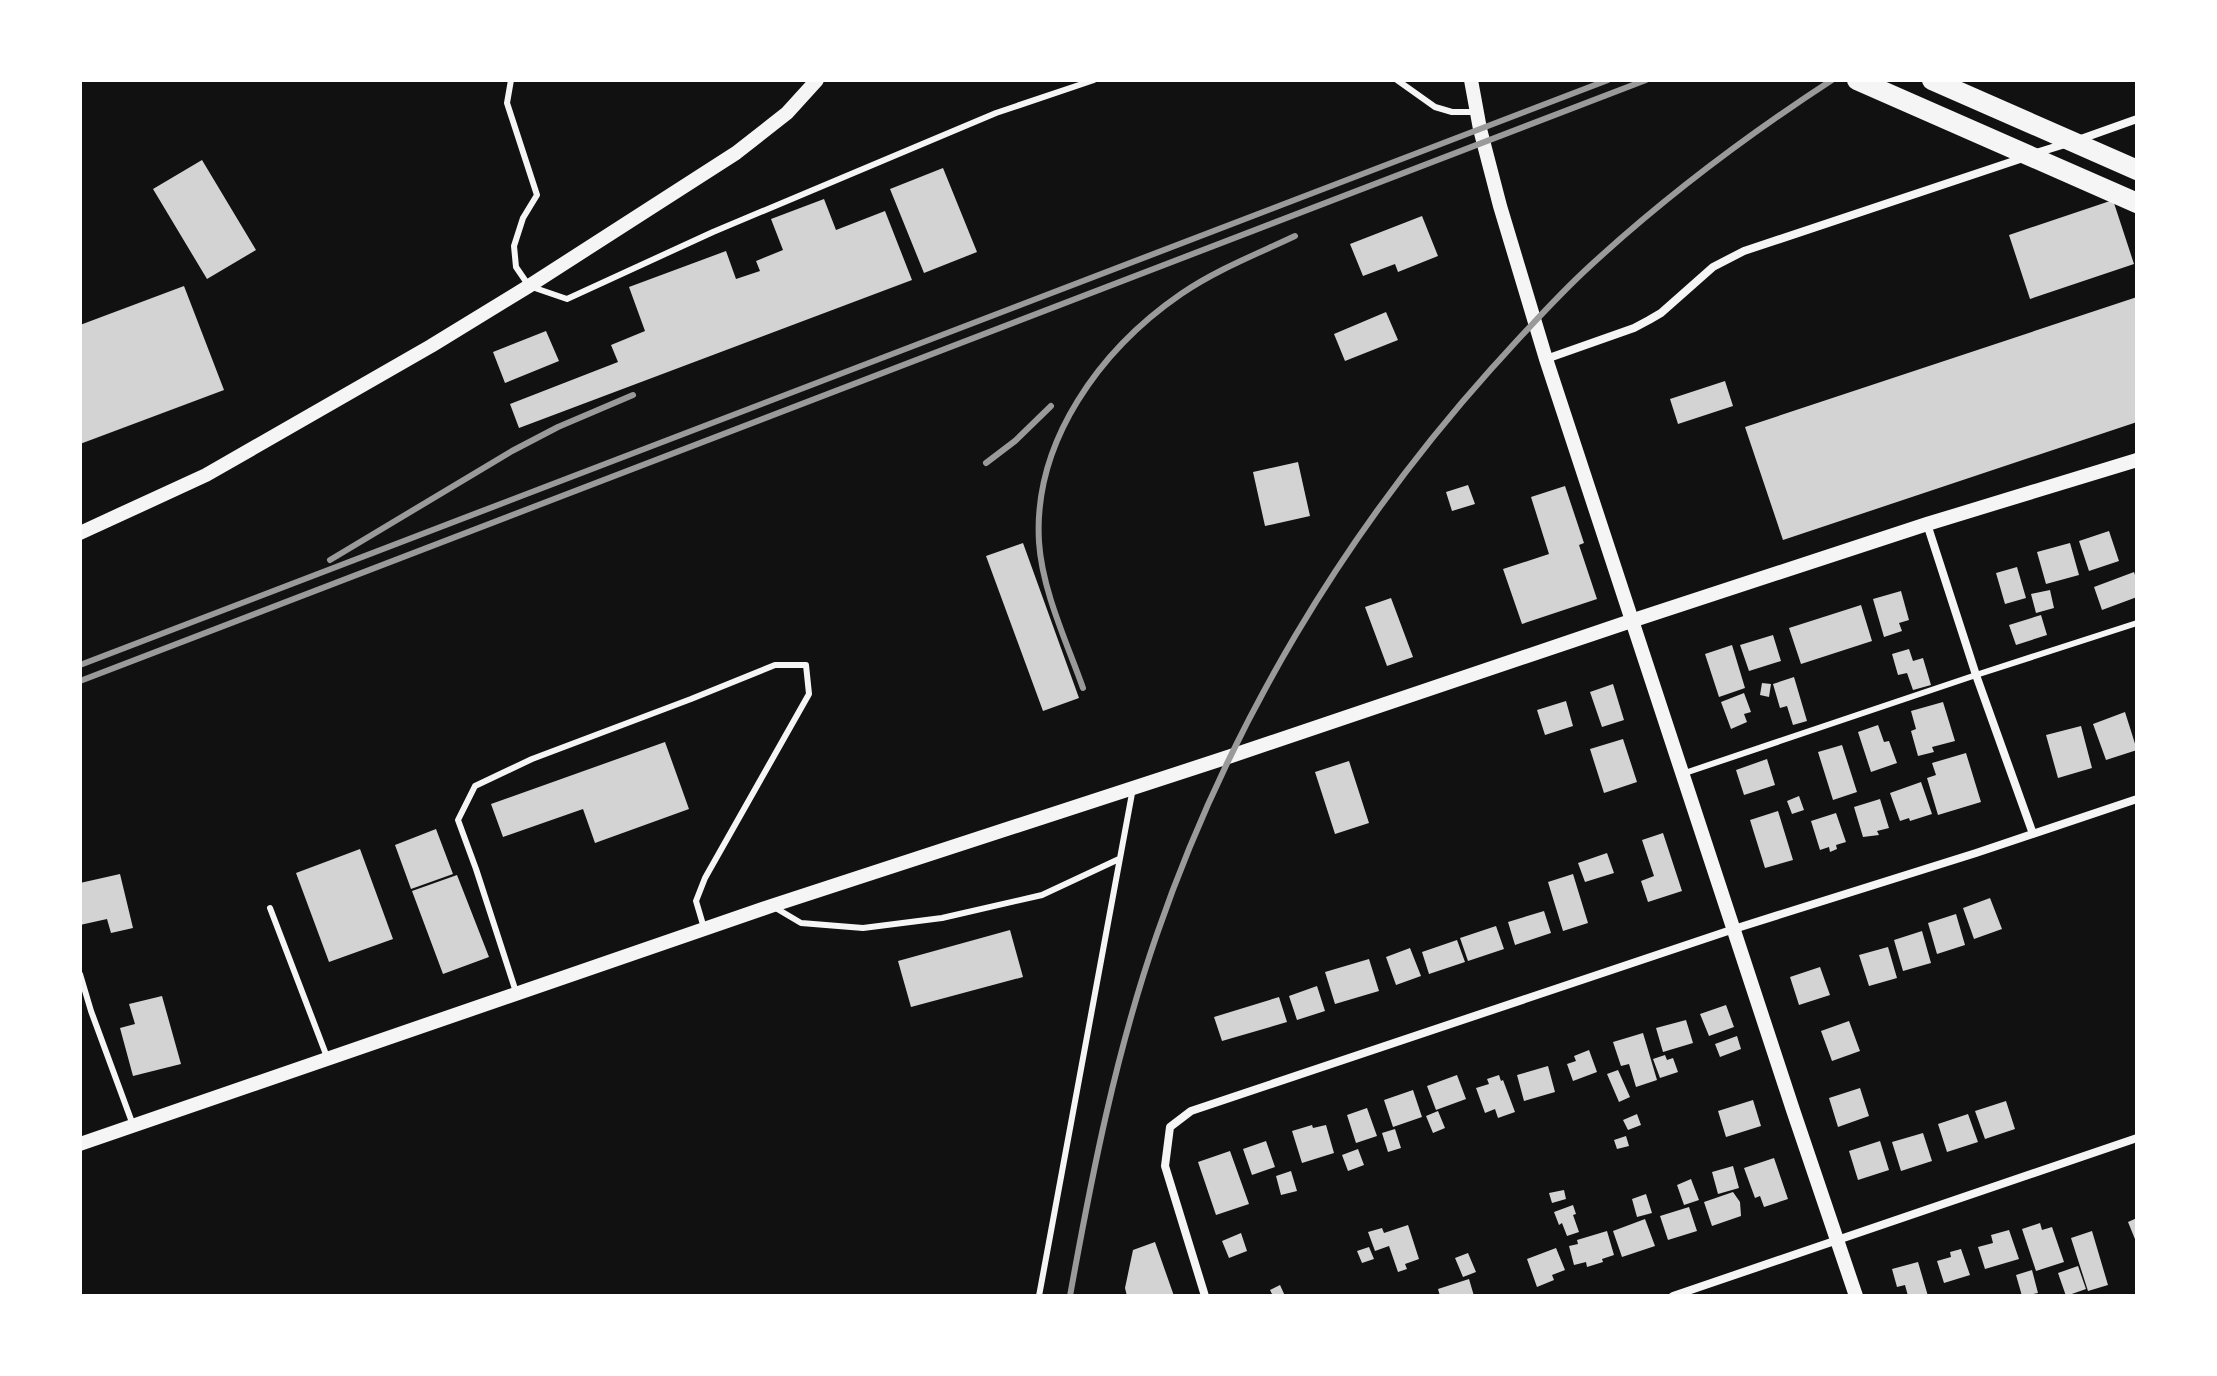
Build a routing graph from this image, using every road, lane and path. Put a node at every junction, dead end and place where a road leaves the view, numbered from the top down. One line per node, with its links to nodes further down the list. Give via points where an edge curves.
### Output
1 (511, 80): 12 (lane, via 507,103 537,195 514,246 516,267)
2 (817, 80): 12 (street, via 787,113 736,153)
3 (1094, 80): 12 (lane, via 996,113 567,299)
4 (1397, 80): 8 (lane, via 1435,107)
5 (1471, 80): 8 (street)
6 (1857, 80): 11 (highway)
7 (1932, 80): 10 (highway)
8 (1476, 112): 13 (street)
9 (2137, 119): 13 (street, via 1744,251 1713,267 1649,320)
10 (2137, 170)
11 (2137, 203)
12 (529, 286): 16 (street, via 206,475)
13 (1546, 359): 17 (street)
14 (2137, 460): 15 (street)
15 (1927, 524): 17 (street); 19 (street)
16 (80, 533)
17 (1631, 621): 20 (street); 21 (street)
18 (2137, 623): 19 (lane)
19 (1976, 675): 20 (lane); 23 (street)
20 (1682, 774): 28 (street)
21 (1133, 787): 24 (lane); 25 (street)
22 (2137, 799): 23 (street)
23 (2033, 834): 28 (street)
24 (1120, 859): 25 (lane, via 1042,895 942,918 863,928 801,923); 36 (lane)
25 (771, 906): 27 (street)
26 (270, 908): 31 (lane)
27 (704, 928): 30 (street); 30 (lane, via 696,901 809,694 806,665 775,665 475,786 458,820)
28 (1734, 929): 35 (street); 37 (street, via 1191,1111 1170,1127 1165,1166)
29 (80, 974): 32 (lane)
30 (516, 992): 31 (street)
31 (327, 1057): 32 (street)
32 (133, 1125): 34 (street)
33 (2137, 1138): 35 (street)
34 (80, 1144)
35 (1837, 1240): 38 (street); 39 (street)
36 (1039, 1296)
37 (1205, 1296)
38 (1673, 1296)
39 (1856, 1296)

